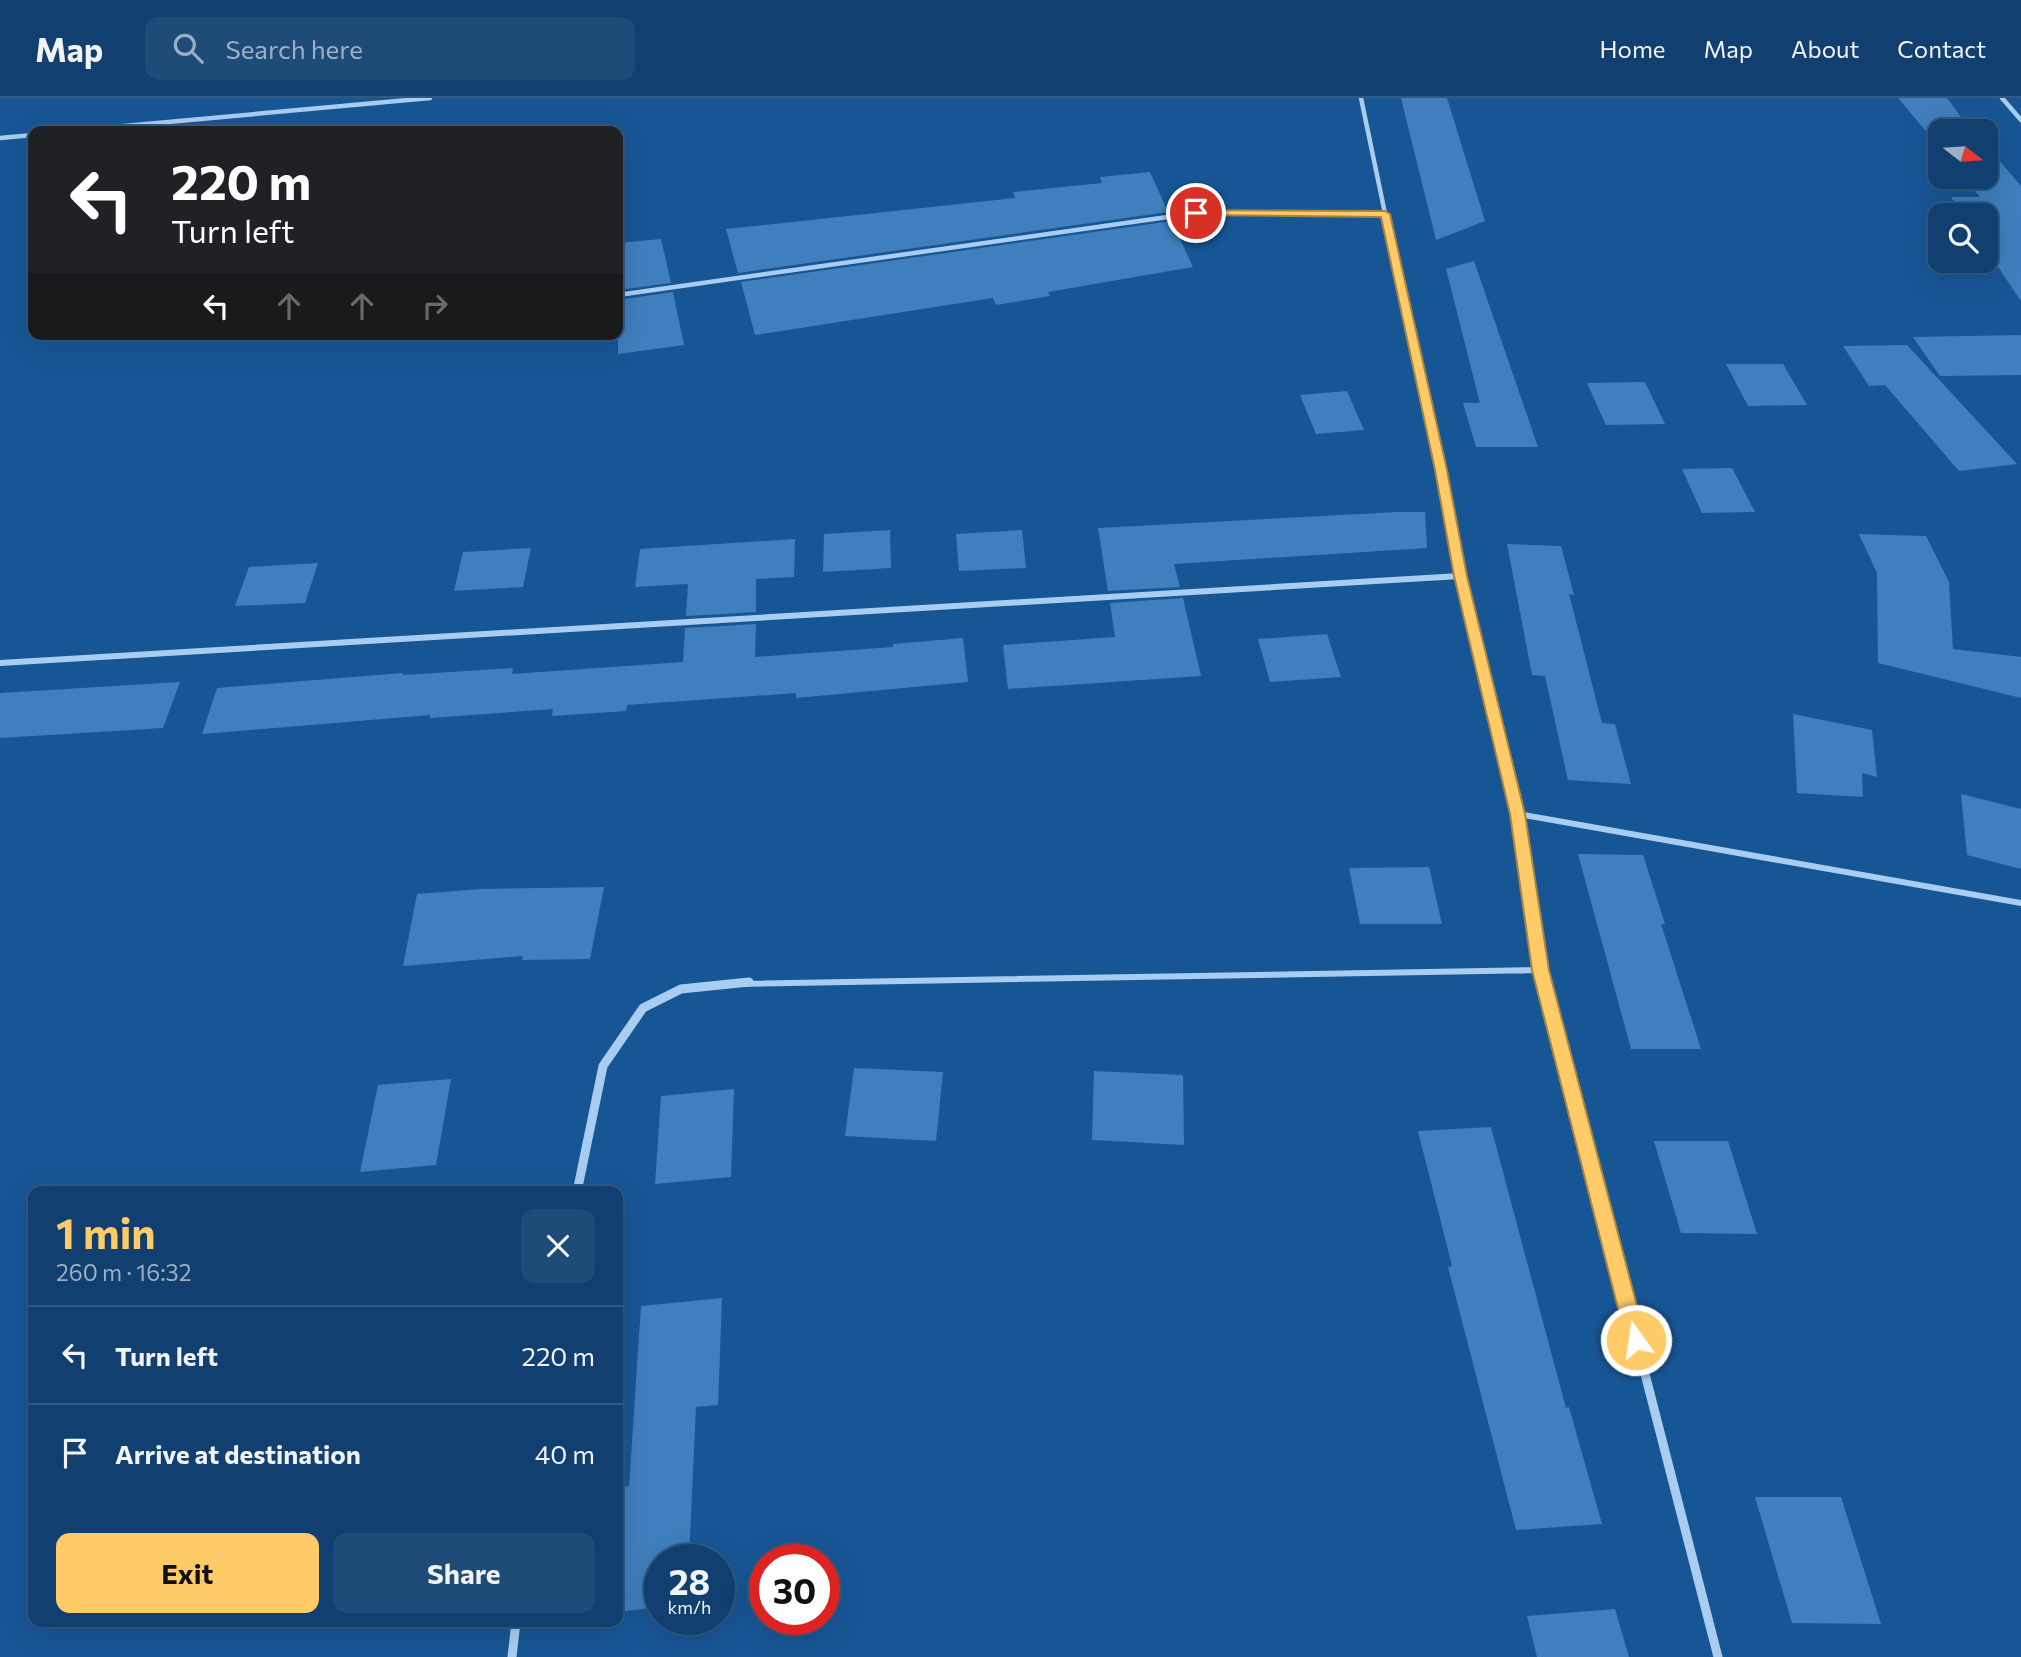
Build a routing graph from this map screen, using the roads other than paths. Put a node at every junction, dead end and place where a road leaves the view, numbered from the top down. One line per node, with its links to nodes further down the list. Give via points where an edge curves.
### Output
1 (430, 98): 4 (street)
2 (1361, 98): 9 (street)
3 (2002, 98): 5 (street)
4 (372, 101): 6 (street)
5 (2021, 120)
6 (120, 126)
7 (28, 135): 8 (street)
8 (0, 138)
9 (1385, 214): 10 (street, via 1196,213); 11 (street)
10 (623, 294)
11 (1461, 576): 12 (street); 13 (street)
12 (0, 663)
13 (1518, 814): 14 (street); 15 (street)
14 (2021, 903)
15 (1541, 970): 16 (street, via 757,981 681,989 643,1008 603,1066); 19 (street)
16 (578, 1186)
17 (515, 1627): 18 (street)
18 (512, 1657)
19 (1718, 1657)

